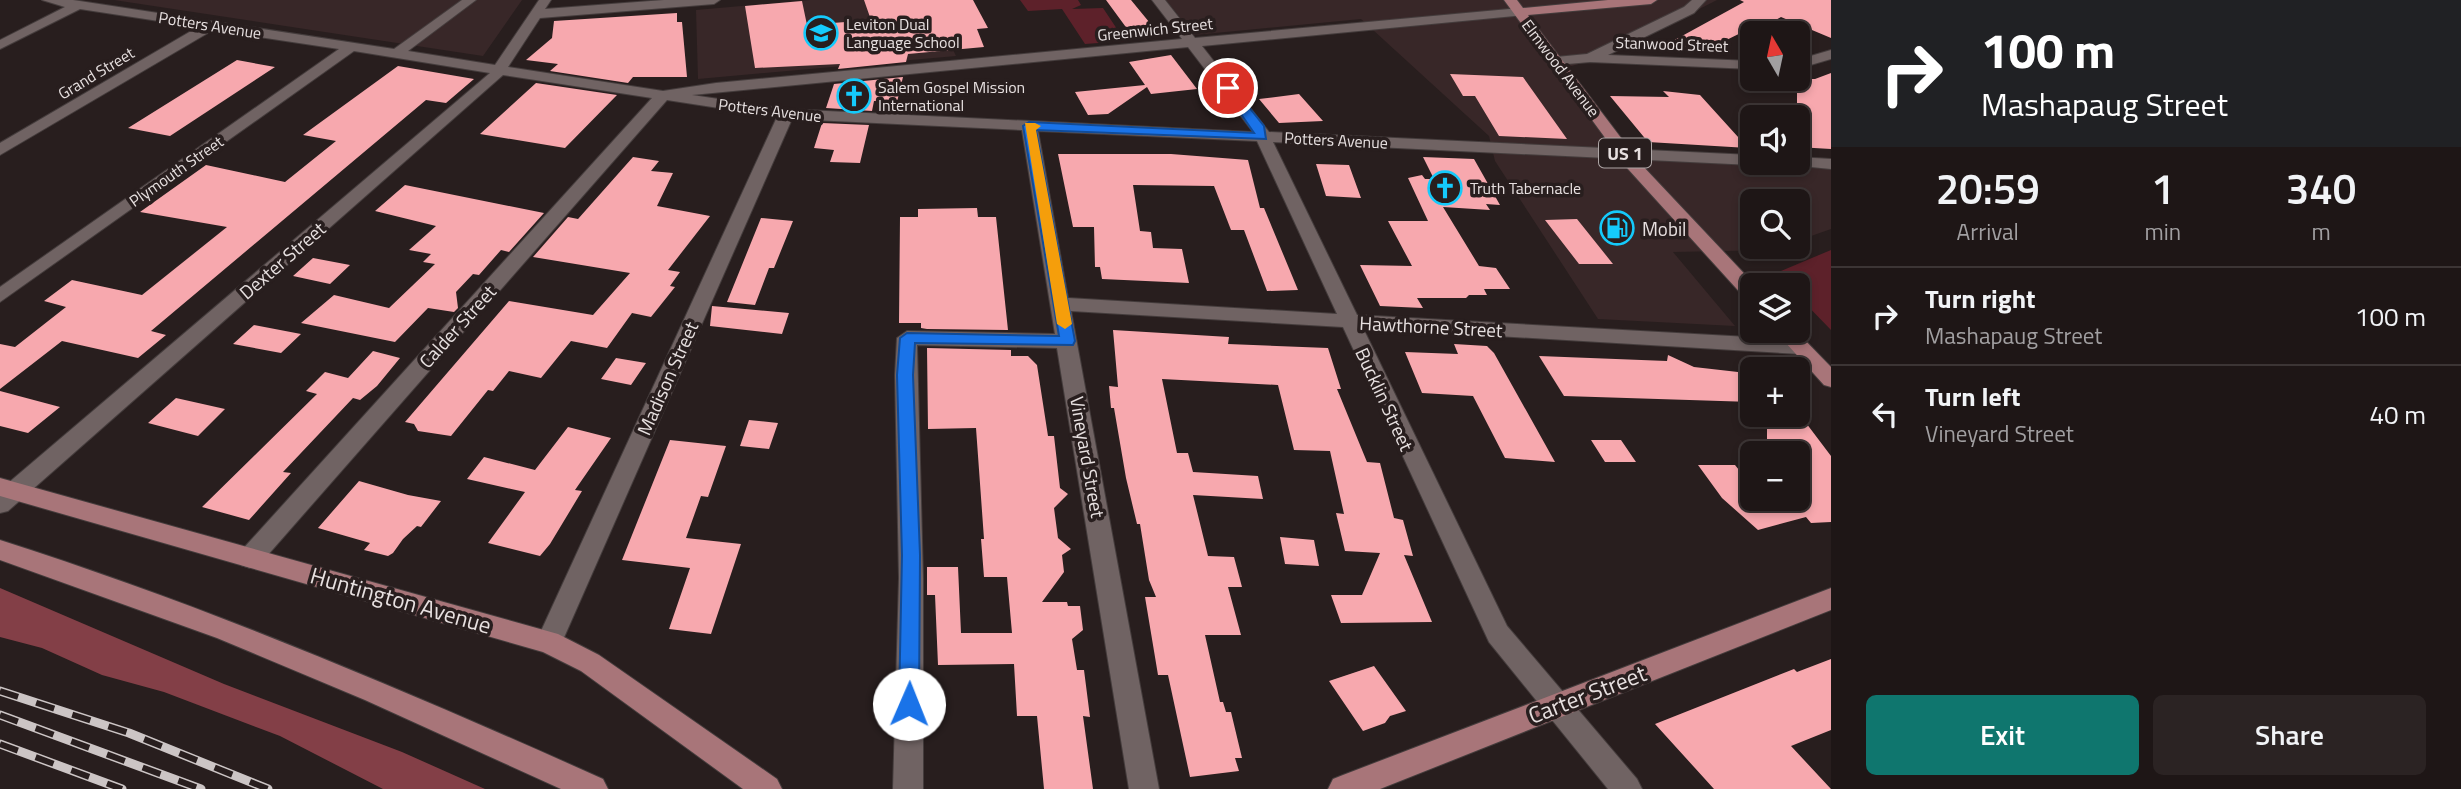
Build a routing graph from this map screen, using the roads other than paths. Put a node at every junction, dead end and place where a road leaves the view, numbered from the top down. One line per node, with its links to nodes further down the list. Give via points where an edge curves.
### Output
1 (53, 0): 7 (street, Potters Avenue)
2 (470, 0): 14 (street)
3 (712, 0): 9 (street)
4 (1158, 0): 11 (street, Bucklin Street)
5 (1651, 0): 8 (main road, Greenwich Street)
6 (1700, 0): 16 (street, via 1689,10)
7 (78, 5): 10 (street, Potters Avenue); 12 (street)
8 (1515, 6): 11 (street, Greenwich Street); 17 (main road, Elmwood Avenue / US 1)
9 (540, 7): 20 (street, Dexter Street)
10 (211, 25): 13 (street, Potters Avenue); 25 (street, Grand Street)
11 (1193, 43): 21 (street, Greenwich Street); 24 (street, Bucklin Street)
12 (0, 45)
13 (351, 47): 14 (street, Potters Avenue); 31 (street, Plymouth Street)
14 (396, 54): 20 (street, Potters Avenue)
15 (1831, 54): 18 (street)
16 (1590, 58): 17 (street); 19 (street, Stanwood Street)
17 (1556, 61): 26 (main road, Elmwood Avenue / US 1)
18 (1810, 61)
19 (1740, 64)
20 (499, 70): 21 (street, Potters Avenue); 38 (street, Dexter Street)
21 (663, 95): 22 (street, Potters Avenue); 40 (street, Calder Street)
22 (786, 114): 23 (street, Potters Avenue); 42 (street, Madison Street)
23 (1029, 126): 24 (street, Potters Avenue); 32 (street, Vineyard Street)
24 (1262, 137): 26 (street, Potters Avenue); 33 (street, Bucklin Street)
25 (0, 150)
26 (1625, 154): 27 (street, Potters Avenue); 30 (main road, Elmwood Avenue / US 1)
27 (1740, 159)
28 (1810, 163): 29 (street)
29 (1831, 164)
30 (1740, 281)
31 (0, 296)
32 (1061, 304): 33 (street, Hawthorne Street); 34 (street, Vineyard Street)
33 (1348, 321): 36 (street, Hawthorne Street); 43 (street, Bucklin Street, via 1489,618 1508,649)
34 (1068, 341): 46 (street, via 907,338); 47 (street, Vineyard Street)
35 (1796, 343): 36 (main road)
36 (1800, 347): 37 (main road)
37 (1831, 380)
38 (5, 494): 40 (main road, Huntington Avenue)
39 (0, 550): 44 (main road, via 172,610)
40 (250, 558): 42 (main road, Huntington Avenue)
41 (1831, 599): 43 (main road, Carter Street)
42 (549, 642): 45 (main road, Huntington Avenue, via 590,663)
43 (1556, 706): 48 (main road, Carter Street); 49 (street, Bucklin Street)
44 (593, 789)
45 (767, 789)
46 (908, 789)
47 (1144, 789)
48 (1343, 789)
49 (1627, 789)

